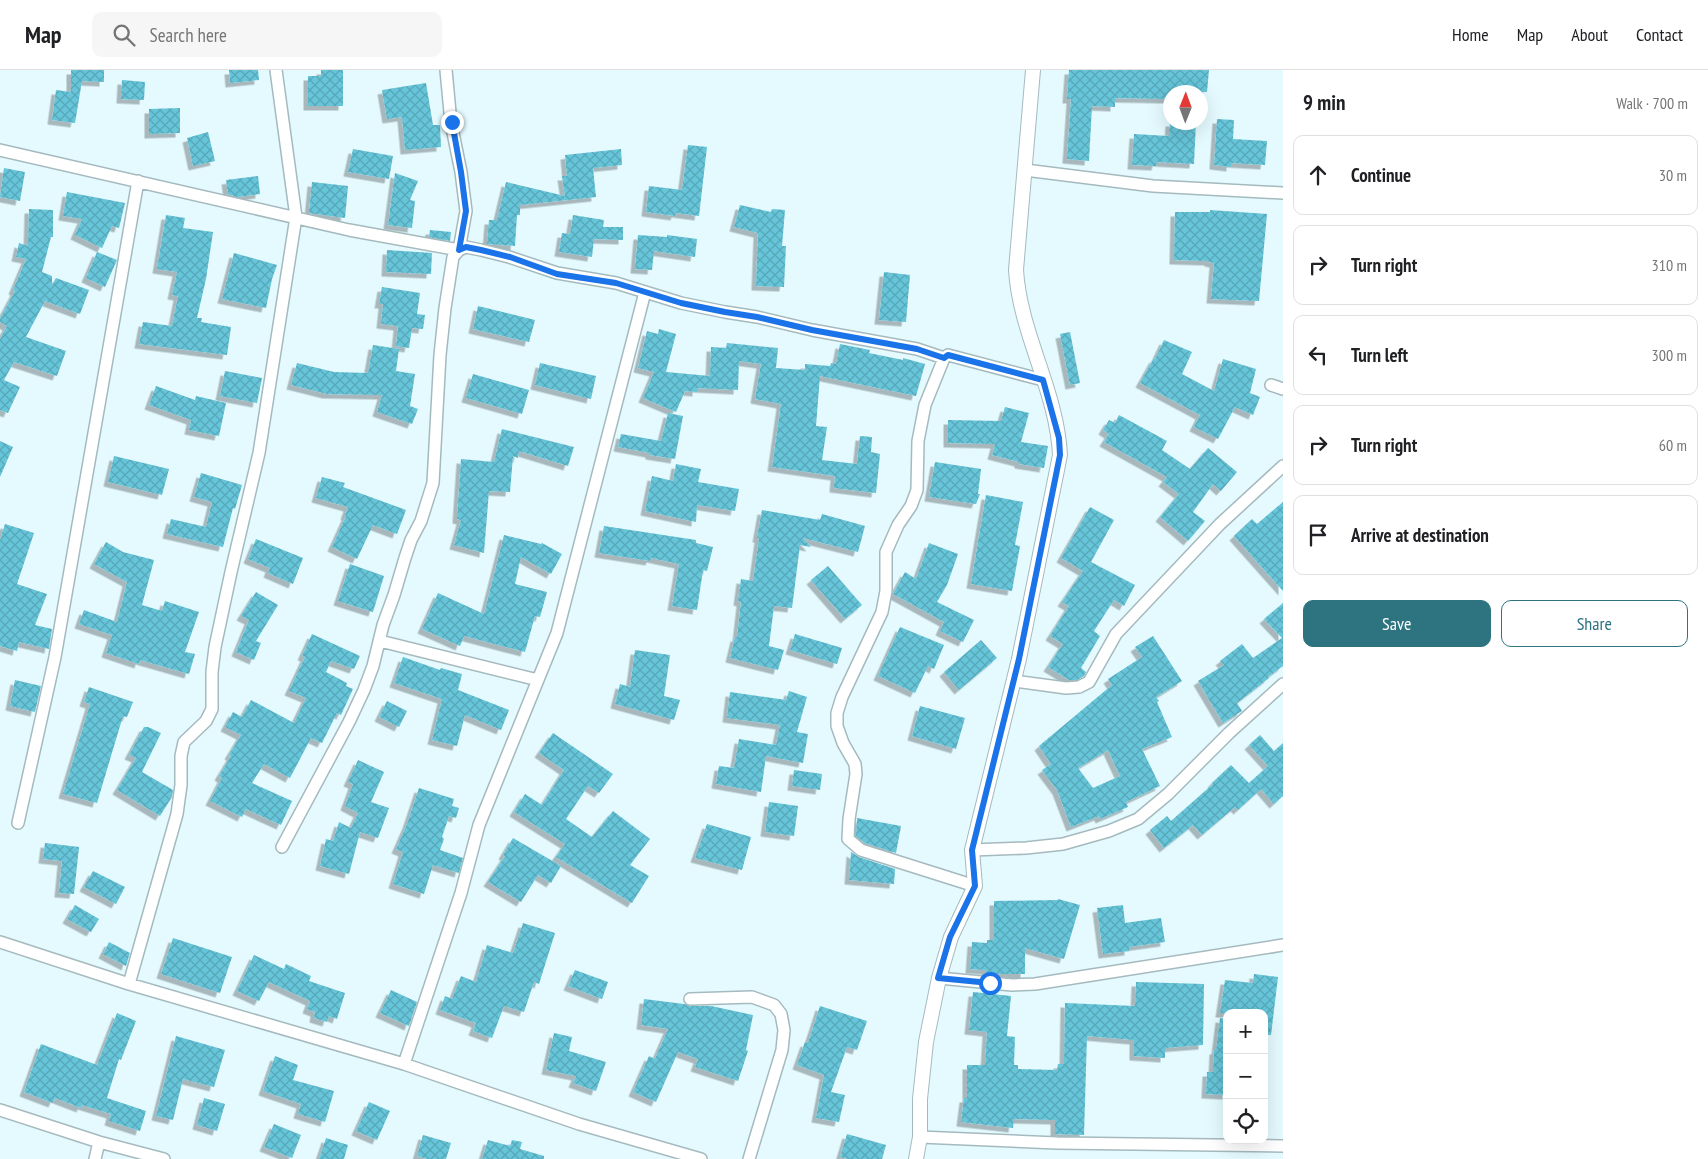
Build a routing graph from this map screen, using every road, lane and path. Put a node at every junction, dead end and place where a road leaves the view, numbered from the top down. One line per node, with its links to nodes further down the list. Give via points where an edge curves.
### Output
1 (276, 70): 8 (street)
2 (446, 70): 9 (street, via 466,211)
3 (1033, 70): 5 (street)
4 (0, 150): 6 (street)
5 (1025, 170): 7 (street, via 1153,186); 12 (street, via 1017,287)
6 (138, 182): 8 (street); 20 (street, via 55,657)
7 (1283, 193)
8 (296, 217): 9 (street); 27 (street, via 259,453 216,646 212,709 206,721 184,742 177,814)
9 (459, 250): 10 (street, via 466,247 481,250 557,274 616,283); 16 (street, via 453,257 445,308 433,483 382,625)
10 (645, 292): 11 (street, via 681,303 917,349); 17 (street, via 557,633)
11 (944, 358): 12 (street, via 948,355); 23 (street, via 923,414 918,441 917,490 912,506 898,525 886,552 886,591 882,612 842,697 837,726 855,764 856,774 848,839 861,850)
12 (1043, 380): 18 (street, via 1059,438 1060,455)
13 (1271, 384): 14 (street)
14 (1283, 389)
15 (1283, 466): 18 (street, via 1220,524 1116,634 1089,682 1066,688)
16 (380, 641): 17 (street); 21 (street, via 349,722)
17 (538, 680): 29 (street, via 479,825 461,893)
18 (1014, 681): 22 (street)
19 (1283, 684): 22 (street, via 1138,819 1109,832 1063,844)
20 (18, 823)
21 (282, 848)
22 (972, 850): 23 (street)
23 (975, 886): 26 (street, via 950,937)
24 (0, 942): 27 (street)
25 (1283, 945): 26 (street, via 1035,984)
26 (938, 978): 31 (street, via 926,1042)
27 (129, 984): 29 (street)
28 (690, 1000): 37 (street, via 752,997 774,1005 781,1014 784,1030 782,1050)
29 (404, 1064): 36 (street, via 579,1124)
30 (0, 1110): 32 (street)
31 (920, 1137): 33 (street, via 1057,1143); 38 (street)
32 (99, 1142): 34 (street); 35 (street)
33 (1283, 1146)
34 (95, 1159)
35 (164, 1159)
36 (701, 1159)
37 (749, 1159)
38 (916, 1159)

